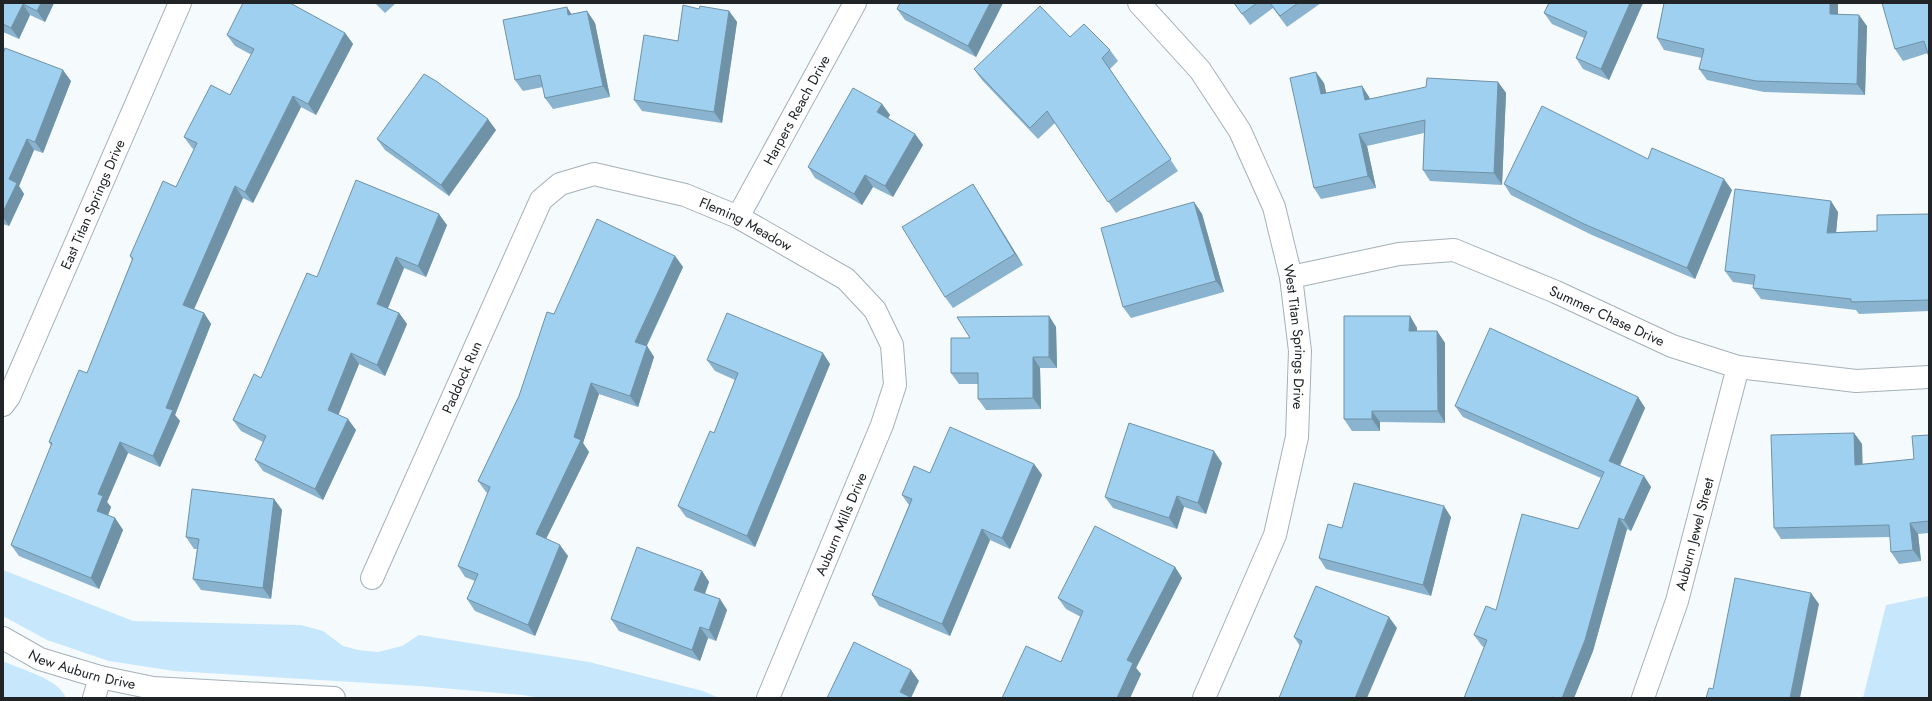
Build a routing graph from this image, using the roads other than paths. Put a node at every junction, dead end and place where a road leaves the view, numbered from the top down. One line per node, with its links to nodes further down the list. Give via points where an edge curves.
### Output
1 (180, 3): 10 (street, East Titan Springs Drive, via 9,397)
2 (855, 3): 5 (street, Harpers Reach Drive)
3 (1139, 3): 6 (street, West Titan Springs Drive, via 1200,70 1240,131 1274,207)
4 (560, 184): 5 (street, Fleming Meadow, via 594,174 684,195); 11 (street, Paddock Run, via 540,200)
5 (738, 218): 7 (street, Fleming Meadow, via 846,279 875,310)
6 (1291, 277): 8 (street, Summer Chase Drive, via 1399,254 1454,250 1556,292 1672,346); 17 (street, West Titan Springs Drive, via 1300,351 1297,437 1275,535)
7 (892, 345): 16 (street, Auburn Mills Drive, via 895,385 882,424)
8 (1738, 367): 9 (street, Summer Chase Drive, via 1856,381); 18 (street, Auburn Jewel Street, via 1676,601)
9 (1929, 377)
10 (3, 405)
11 (372, 578)
12 (3, 638): 13 (street, New Auburn Drive, via 40,659)
13 (100, 678): 14 (street); 15 (street, New Auburn Drive, via 153,688)
14 (94, 698)
15 (334, 698)
16 (768, 698)
17 (1204, 698)
18 (1643, 698)

